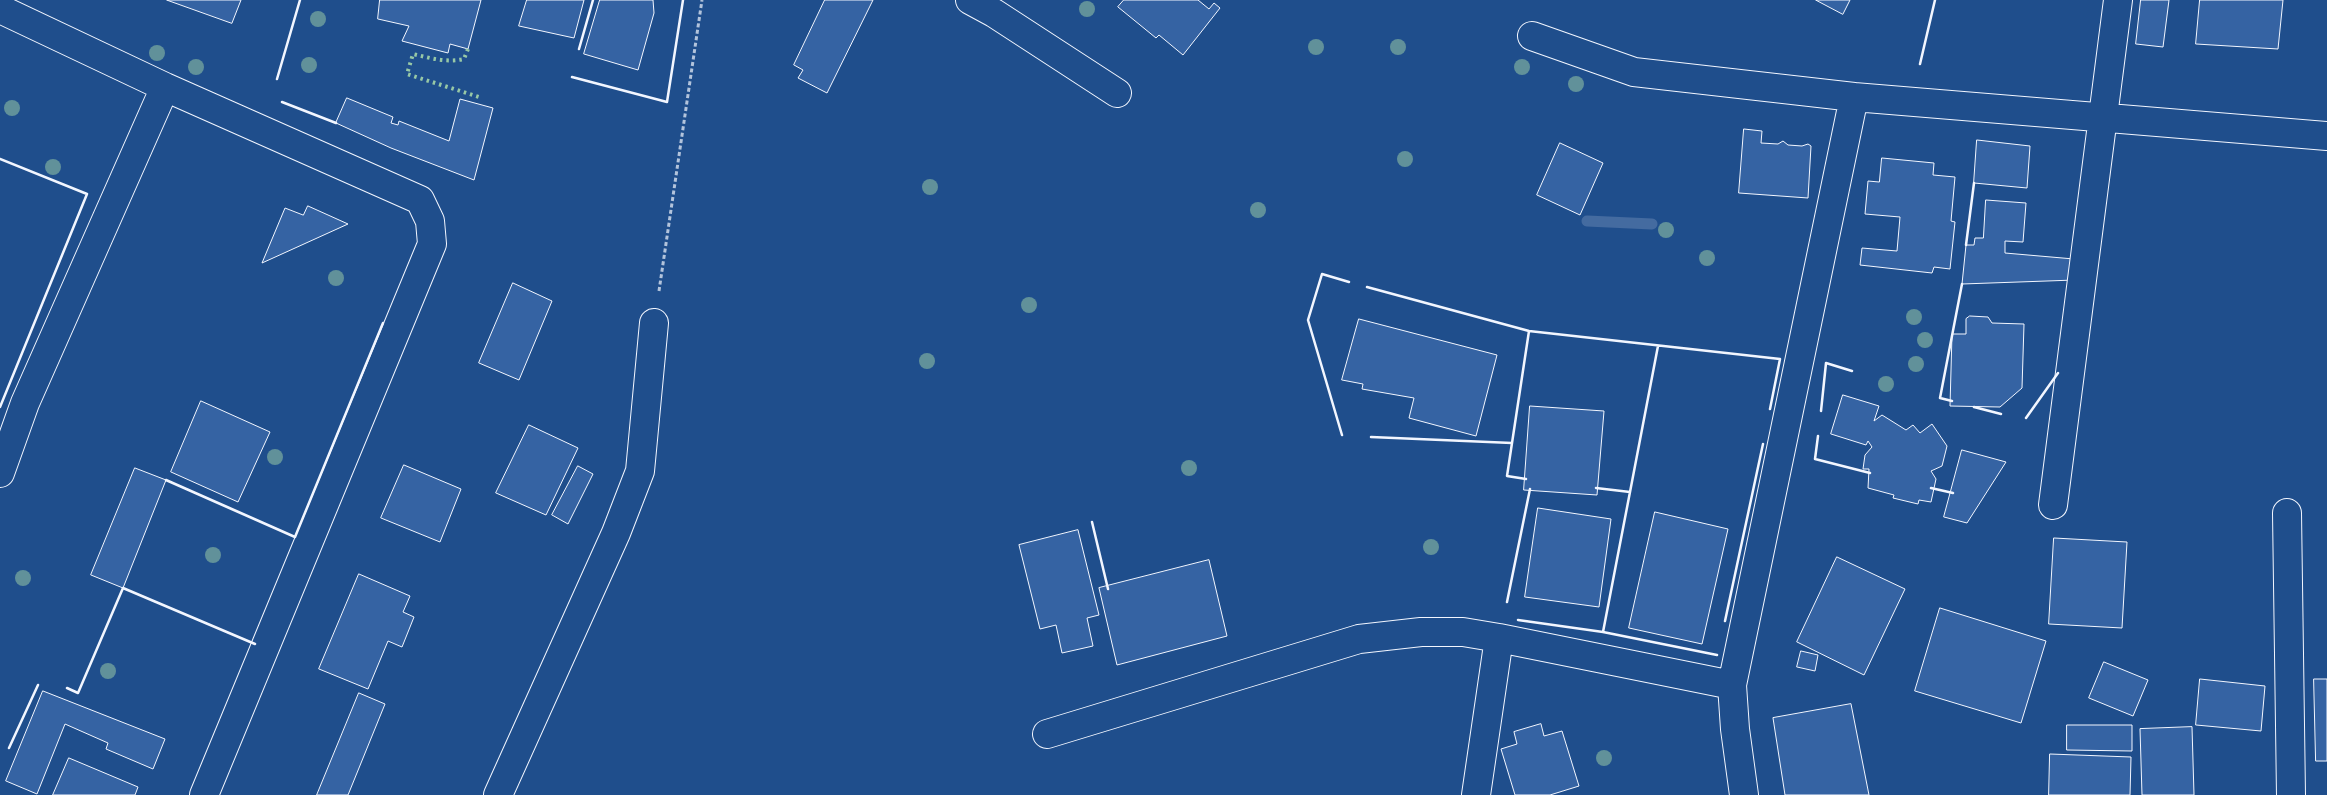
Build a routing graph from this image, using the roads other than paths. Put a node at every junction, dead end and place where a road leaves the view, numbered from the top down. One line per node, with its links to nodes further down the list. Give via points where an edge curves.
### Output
1 (970, 0): 6 (street)
2 (2118, 0): 8 (street)
3 (0, 8): 5 (street)
4 (1532, 36): 7 (street, via 1634,72)
5 (165, 87): 11 (street, via 25,403); 17 (street, via 420,200 430,221 432,244)
6 (1117, 93)
7 (1854, 96): 8 (street); 15 (street)
8 (2103, 118): 9 (street); 12 (street)
9 (2327, 136)
10 (654, 323): 18 (street, via 640,471 616,533)
11 (0, 473)
12 (2053, 505)
13 (2287, 513): 21 (street)
14 (1499, 638): 15 (street); 16 (street, via 1463,632 1421,632 1359,639); 19 (street)
15 (1732, 685): 20 (street)
16 (1047, 734)
17 (204, 795)
18 (498, 795)
19 (1476, 795)
20 (1744, 795)
21 (2291, 795)

